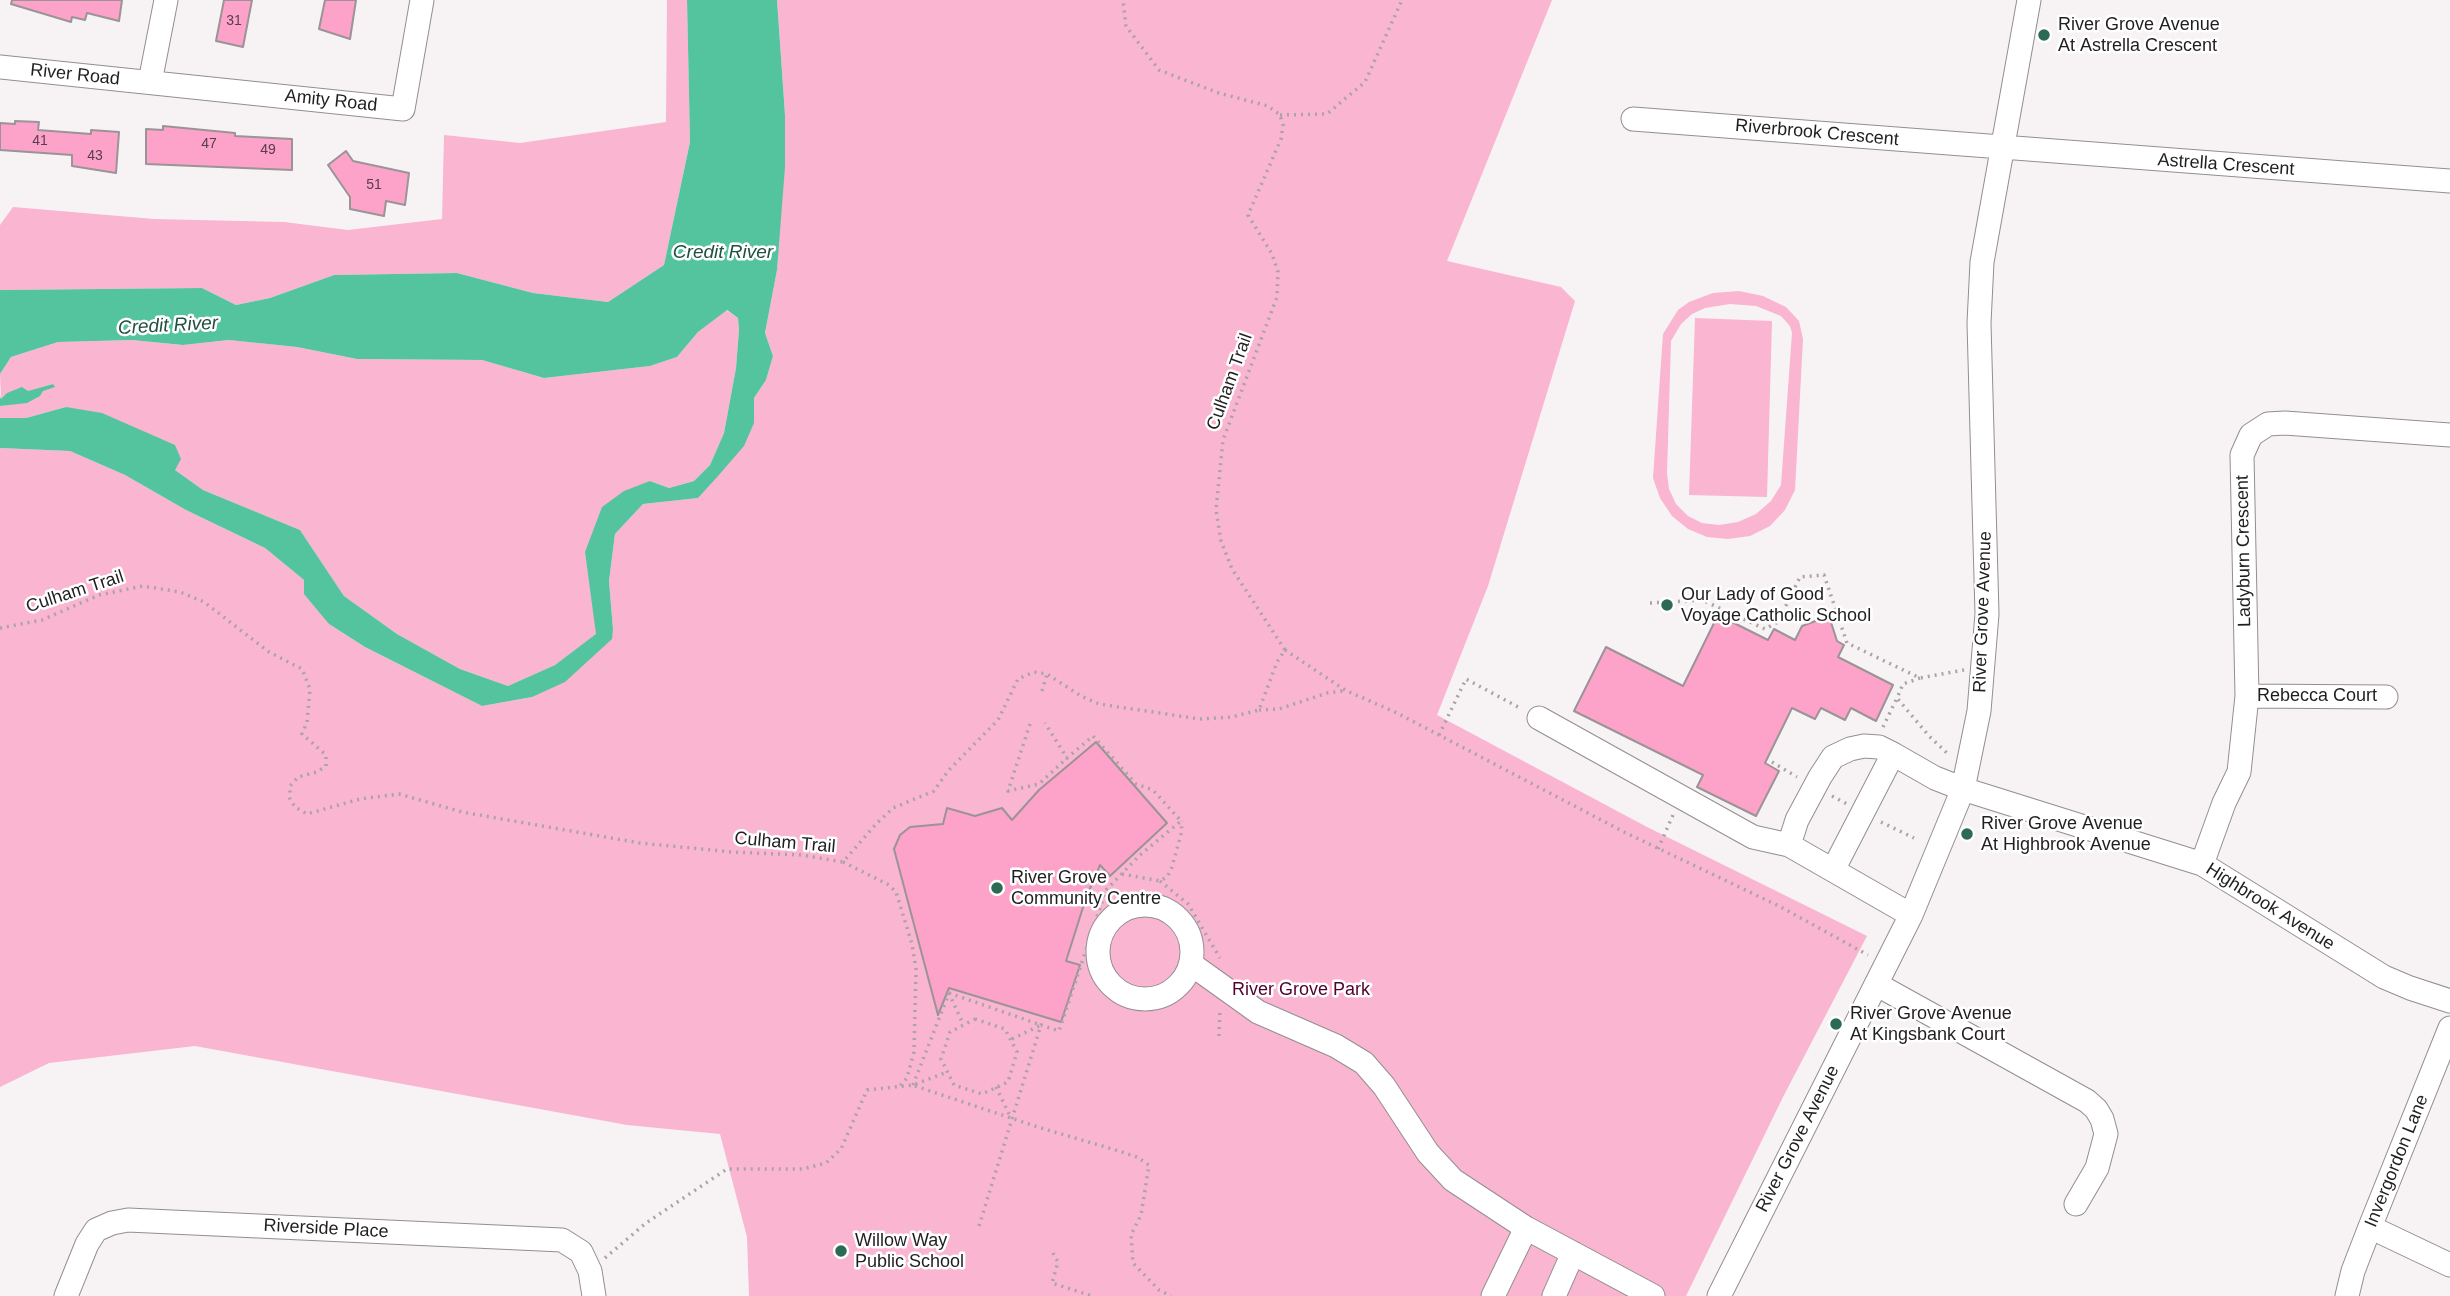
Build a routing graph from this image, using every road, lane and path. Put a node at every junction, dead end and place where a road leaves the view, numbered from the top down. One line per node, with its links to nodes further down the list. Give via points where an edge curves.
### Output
1 (166, 0): 7 (street)
2 (422, 0): 7 (street, Amity Road, via 403,108)
3 (1123, 0): 8 (path, via 1126,26 1160,70 1268,106)
4 (1402, 0): 8 (path, via 1365,82 1327,114)
5 (2029, 0): 10 (street, River Grove Avenue)
6 (0, 67): 7 (street, River Road)
7 (150, 82)
8 (1280, 115): 15 (path, Culham Trail, via 1281,139 1248,215 1272,254 1278,272 1277,297 1223,440 1216,510 1232,569)
9 (1633, 119): 10 (street, Riverbrook Crescent)
10 (2001, 148): 11 (street, Astrella Crescent); 16 (street, River Grove Avenue, via 1979,289 1987,614)
11 (2450, 181)
12 (2450, 435): 21 (street, Ladyburn Crescent, via 2285,423 2267,424 2251,435 2242,455)
13 (1650, 603): 18 (path, via 1702,600 1765,628 1778,622 1800,577 1824,575 1847,643)
14 (0, 628): 41 (path, Culham Trail, via 42,620 99,595 143,586 204,601 269,652 302,669 310,689 302,734 326,755 327,766 290,786 290,799 307,814 399,794 462,812 640,843)
15 (1285, 650): 20 (path); 24 (path)
16 (1983, 666): 18 (path); 33 (street, River Grove Avenue)
17 (1047, 674): 19 (path); 24 (path, via 1099,704 1200,719); 41 (path, Culham Trail, via 1034,672 1018,679 998,720 934,791 893,808)
18 (1920, 678): 23 (path, via 1903,684)
19 (1042, 691)
20 (1345, 691): 24 (path); 29 (path)
21 (2247, 696): 22 (street, Rebecca Court); 42 (street, Ladyburn Crescent, via 2239,772)
22 (2386, 697)
23 (1898, 698): 28 (path); 33 (path)
24 (1259, 710)
25 (1539, 718): 29 (path, via 1466,679); 35 (street)
26 (1045, 723): 31 (path)
27 (1030, 724): 31 (path, via 1008,791 1039,785)
28 (1882, 729)
29 (1439, 734): 40 (path)
30 (1893, 754): 33 (street, Highbrook Avenue, via 1935,778); 34 (street, via 1879,747 1850,749 1833,757); 36 (street)
31 (1067, 758): 37 (path, via 1093,736 1136,784 1153,790)
32 (1772, 762): 34 (path)
33 (1965, 780): 42 (street, Highbrook Avenue); 45 (street, River Grove Avenue)
34 (1815, 786): 36 (path); 39 (street)
35 (1681, 797): 39 (street, via 1753,837); 40 (path)
36 (1863, 812): 38 (path); 43 (street)
37 (1181, 821): 44 (path); 44 (path, via 1167,877 1160,881)
38 (1914, 838)
39 (1789, 845): 43 (street)
40 (1658, 849): 47 (path, via 1779,906 1868,955)
41 (843, 862): 57 (path, via 896,892 912,943 916,969 914,1052 907,1078)
42 (2202, 864): 49 (street, Highbrook Avenue, via 2384,977)
43 (1833, 870): 45 (street)
44 (1122, 874): 51 (path, via 1106,890 1059,1031)
45 (1910, 915): 47 (street, River Grove Avenue)
46 (1191, 964): 46 (street, via 1191,939 1168,911 1141,905 1128,908 1112,918 1100,937 1098,960 1107,981 1134,999 1168,994 1187,976); 62 (street, via 1258,1013 1364,1063 1452,1180)
47 (1876, 984): 59 (street, via 2096,1110 2106,1135 2097,1168); 74 (street, River Grove Avenue)
48 (949, 993): 50 (path); 51 (path); 55 (path)
49 (2450, 1001)
50 (963, 1024): 53 (path, via 975,1019 1005,1029); 54 (path, via 950,1032 941,1059)
51 (1041, 1025): 53 (path); 58 (path)
52 (2450, 1028): 61 (street, Invergordon Lane)
53 (1012, 1040): 56 (path, via 1017,1052 1008,1082)
54 (947, 1072): 55 (path); 56 (path, via 954,1085 982,1094)
55 (913, 1085): 57 (path); 58 (path)
56 (996, 1087): 58 (path)
57 (899, 1088): 66 (path, via 867,1090 841,1149 826,1163 803,1169 727,1169 646,1223)
58 (1011, 1118): 60 (path); 70 (path, via 1137,1157 1149,1165 1141,1214 1131,1235 1133,1262 1159,1290)
59 (2076, 1203)
60 (979, 1226)
61 (2370, 1227): 65 (street); 75 (street, Invergordon Lane)
62 (1526, 1228): 64 (street); 71 (street)
63 (1053, 1253): 69 (path, via 1058,1262 1052,1283)
64 (1573, 1253): 72 (street); 73 (street)
65 (2450, 1265)
66 (590, 1271): 67 (street, Riverside Place, via 581,1252 562,1240 128,1220 96,1230); 68 (street, Riverside Place)
67 (66, 1296)
68 (594, 1296)
69 (1092, 1296)
70 (1171, 1296)
71 (1493, 1296)
72 (1554, 1296)
73 (1653, 1296)
74 (1719, 1296)
75 (2347, 1296)

